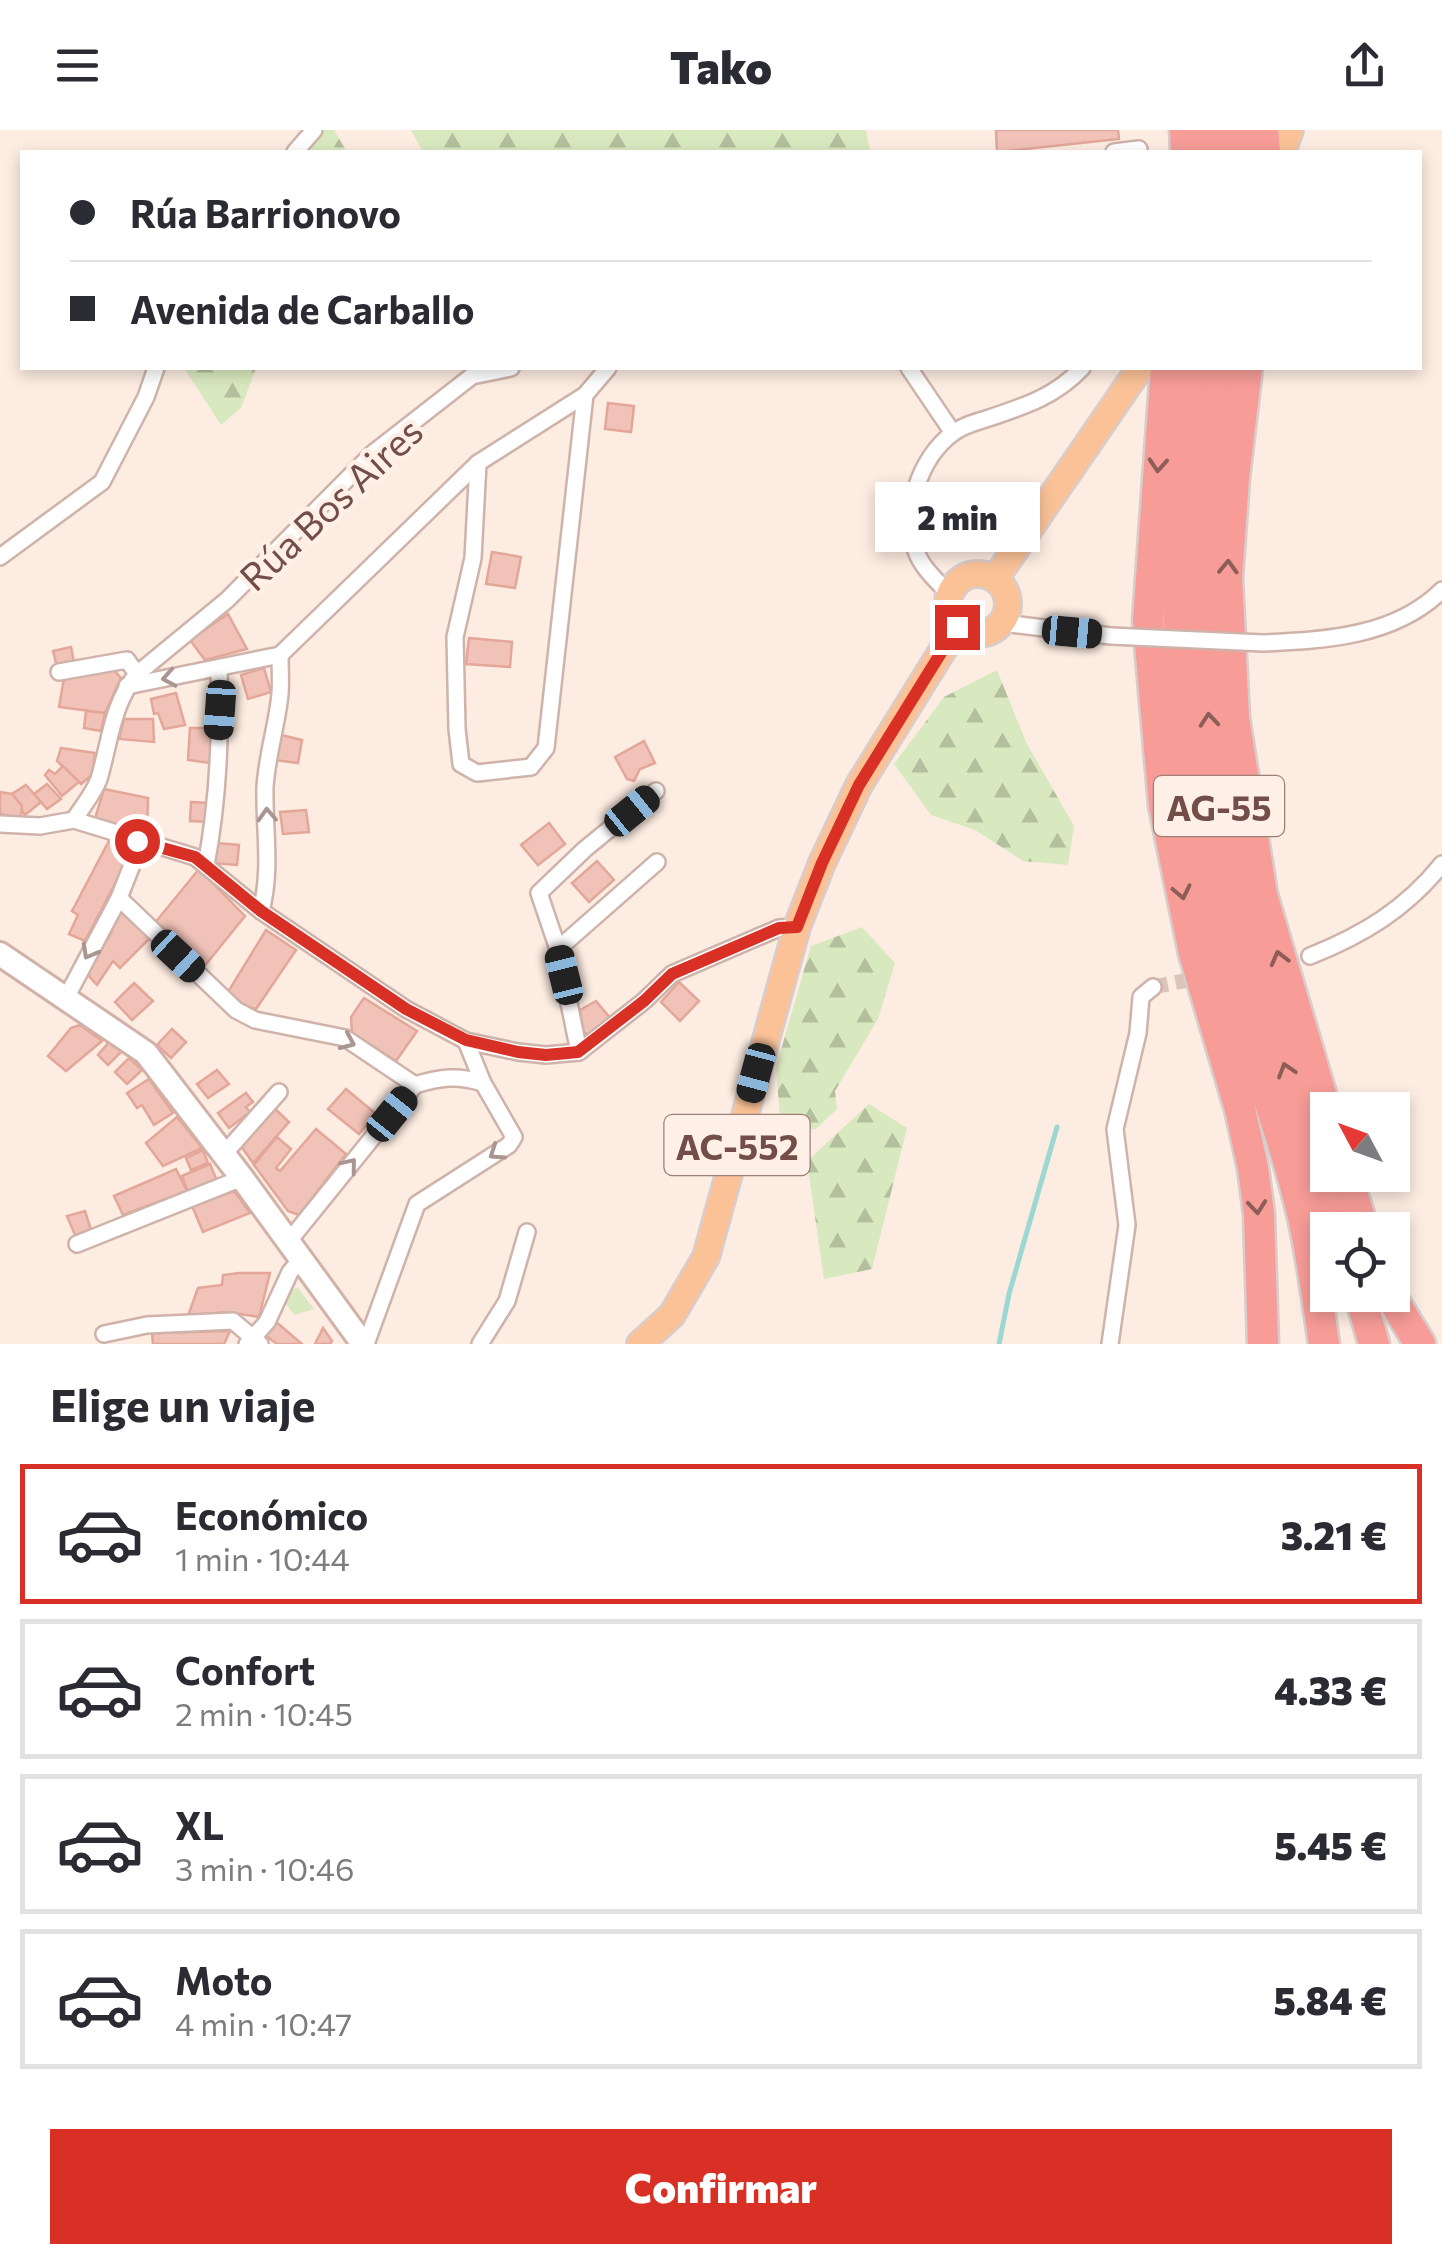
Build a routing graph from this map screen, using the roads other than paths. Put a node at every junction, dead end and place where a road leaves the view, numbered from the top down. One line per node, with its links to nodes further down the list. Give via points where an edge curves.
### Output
1 (314, 130): 2 (street)
2 (297, 150)
3 (155, 370): 16 (street, via 102,482)
4 (500, 370): 23 (street, Rúa Bos Aires, via 472,376 372,454 227,600)
5 (606, 370): 13 (street)
6 (911, 370): 14 (street)
7 (1080, 370): 14 (street, via 1042,400)
8 (1166, 370): 63 (highway, one-way to 63, via 1148,621 1164,805 1194,953 1253,1168)
9 (1194, 370): 64 (highway, AG-55, via 1177,605 1188,773 1213,914 1302,1216)
10 (1221, 370): 51 (highway, AG-55, one-way to 10, via 1262,995 1214,779 1202,562)
11 (1247, 370): 48 (highway, one-way to 11, via 1262,895 1234,718 1227,578)
12 (1136, 374): 17 (main road)
13 (585, 395): 15 (street); 15 (street, via 546,748 531,767 477,773 461,764 456,638 473,558)
14 (953, 433): 19 (street, via 922,473 910,509 917,555)
15 (478, 464): 22 (street)
16 (0, 557)
17 (995, 578): 19 (main road, via 964,576); 20 (main road, via 1007,594)
18 (1442, 590): 20 (street, bridge, via 1387,625 1332,640 1112,636)
19 (949, 594): 21 (main road, via 948,612)
20 (1002, 623): 21 (main road, via 976,635)
21 (957, 627): 37 (main road, AC-552, via 859,785)
22 (280, 654): 25 (street); 36 (street, one-way to 22, via 269,854 265,788)
23 (158, 656): 24 (street); 27 (street, Rúa Bos Aires)
24 (127, 660): 26 (street); 27 (street)
25 (219, 669): 27 (street, one-way to 27); 34 (street)
26 (60, 672)
27 (132, 680): 29 (street, Rúa Bos Aires, via 109,731 98,782)
28 (656, 792): 38 (street, via 539,893)
29 (74, 820): 30 (street); 31 (street)
30 (0, 824)
31 (142, 842): 34 (street); 35 (street)
32 (657, 862): 38 (street)
33 (1442, 864): 40 (street, via 1384,920)
34 (206, 866): 36 (street)
35 (119, 898): 42 (street, one-way to 42); 46 (street, one-way to 46, via 236,1010 254,1020 346,1038)
36 (261, 911): 43 (street, via 406,1009)
37 (797, 927): 44 (street, via 779,928 672,974); 61 (main road, AC-552, via 706,1256 672,1315)
38 (558, 949): 44 (street)
39 (0, 954): 42 (street)
40 (1310, 956)
41 (1152, 987): 62 (street, via 1141,998 1114,1129 1127,1225)
42 (66, 998): 49 (street, via 146,1054)
43 (466, 1040): 44 (street, via 532,1054); 45 (street)
44 (578, 1052)
45 (483, 1083): 46 (street, via 462,1076); 59 (street, one-way to 59, via 514,1137 417,1204)
46 (415, 1084): 54 (street, one-way to 46)
47 (279, 1092): 49 (street)
48 (1320, 1092)
49 (224, 1154): 50 (street)
50 (242, 1178): 53 (street); 54 (street)
51 (1331, 1212)
52 (527, 1232): 60 (street, via 506,1301)
53 (77, 1244)
54 (295, 1250): 58 (street); 59 (street)
55 (1365, 1312): 65 (highway)
56 (1400, 1312): 66 (highway)
57 (104, 1334): 58 (street, via 233,1322)
58 (253, 1342)
59 (364, 1344)
60 (480, 1344)
61 (640, 1344)
62 (1110, 1344)
63 (1264, 1344)
64 (1324, 1344)
65 (1374, 1344)
66 (1420, 1344)

